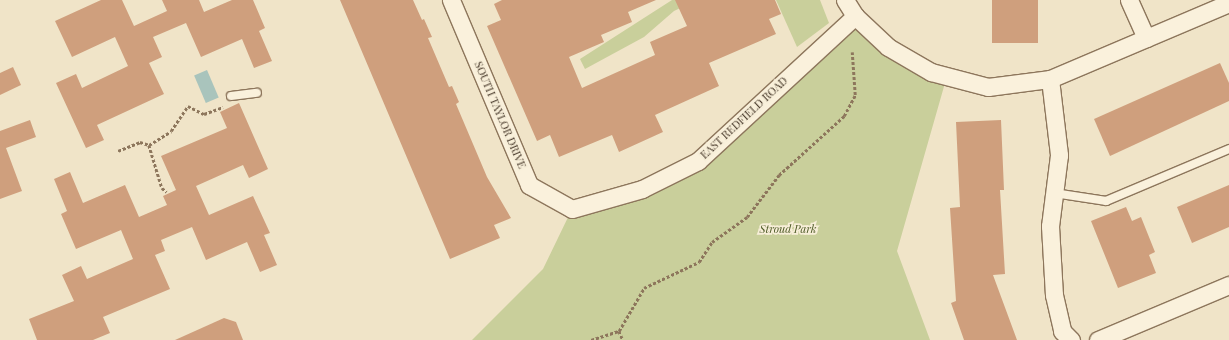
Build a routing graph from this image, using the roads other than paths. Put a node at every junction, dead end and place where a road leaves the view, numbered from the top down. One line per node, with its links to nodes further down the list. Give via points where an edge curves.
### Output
1 (451, 0): 12 (street, SOUTH TAYLOR DRIVE, via 529,185)
2 (845, 0): 5 (street)
3 (1129, 0): 6 (street)
4 (1229, 3): 6 (street)
5 (855, 16): 7 (street, via 888,47 931,72 988,87); 12 (street, EAST REDFIELD ROAD, via 698,161 642,189)
6 (1146, 38): 7 (street)
7 (1050, 79): 11 (street, via 1059,155)
8 (257, 93): 9 (lane)
9 (231, 96)
10 (1229, 149): 11 (lane, via 1106,201)
11 (1054, 193): 14 (street, via 1050,226 1054,295 1062,331)
12 (572, 209)
13 (1229, 285): 15 (street)
14 (1071, 340)
15 (1098, 340)

